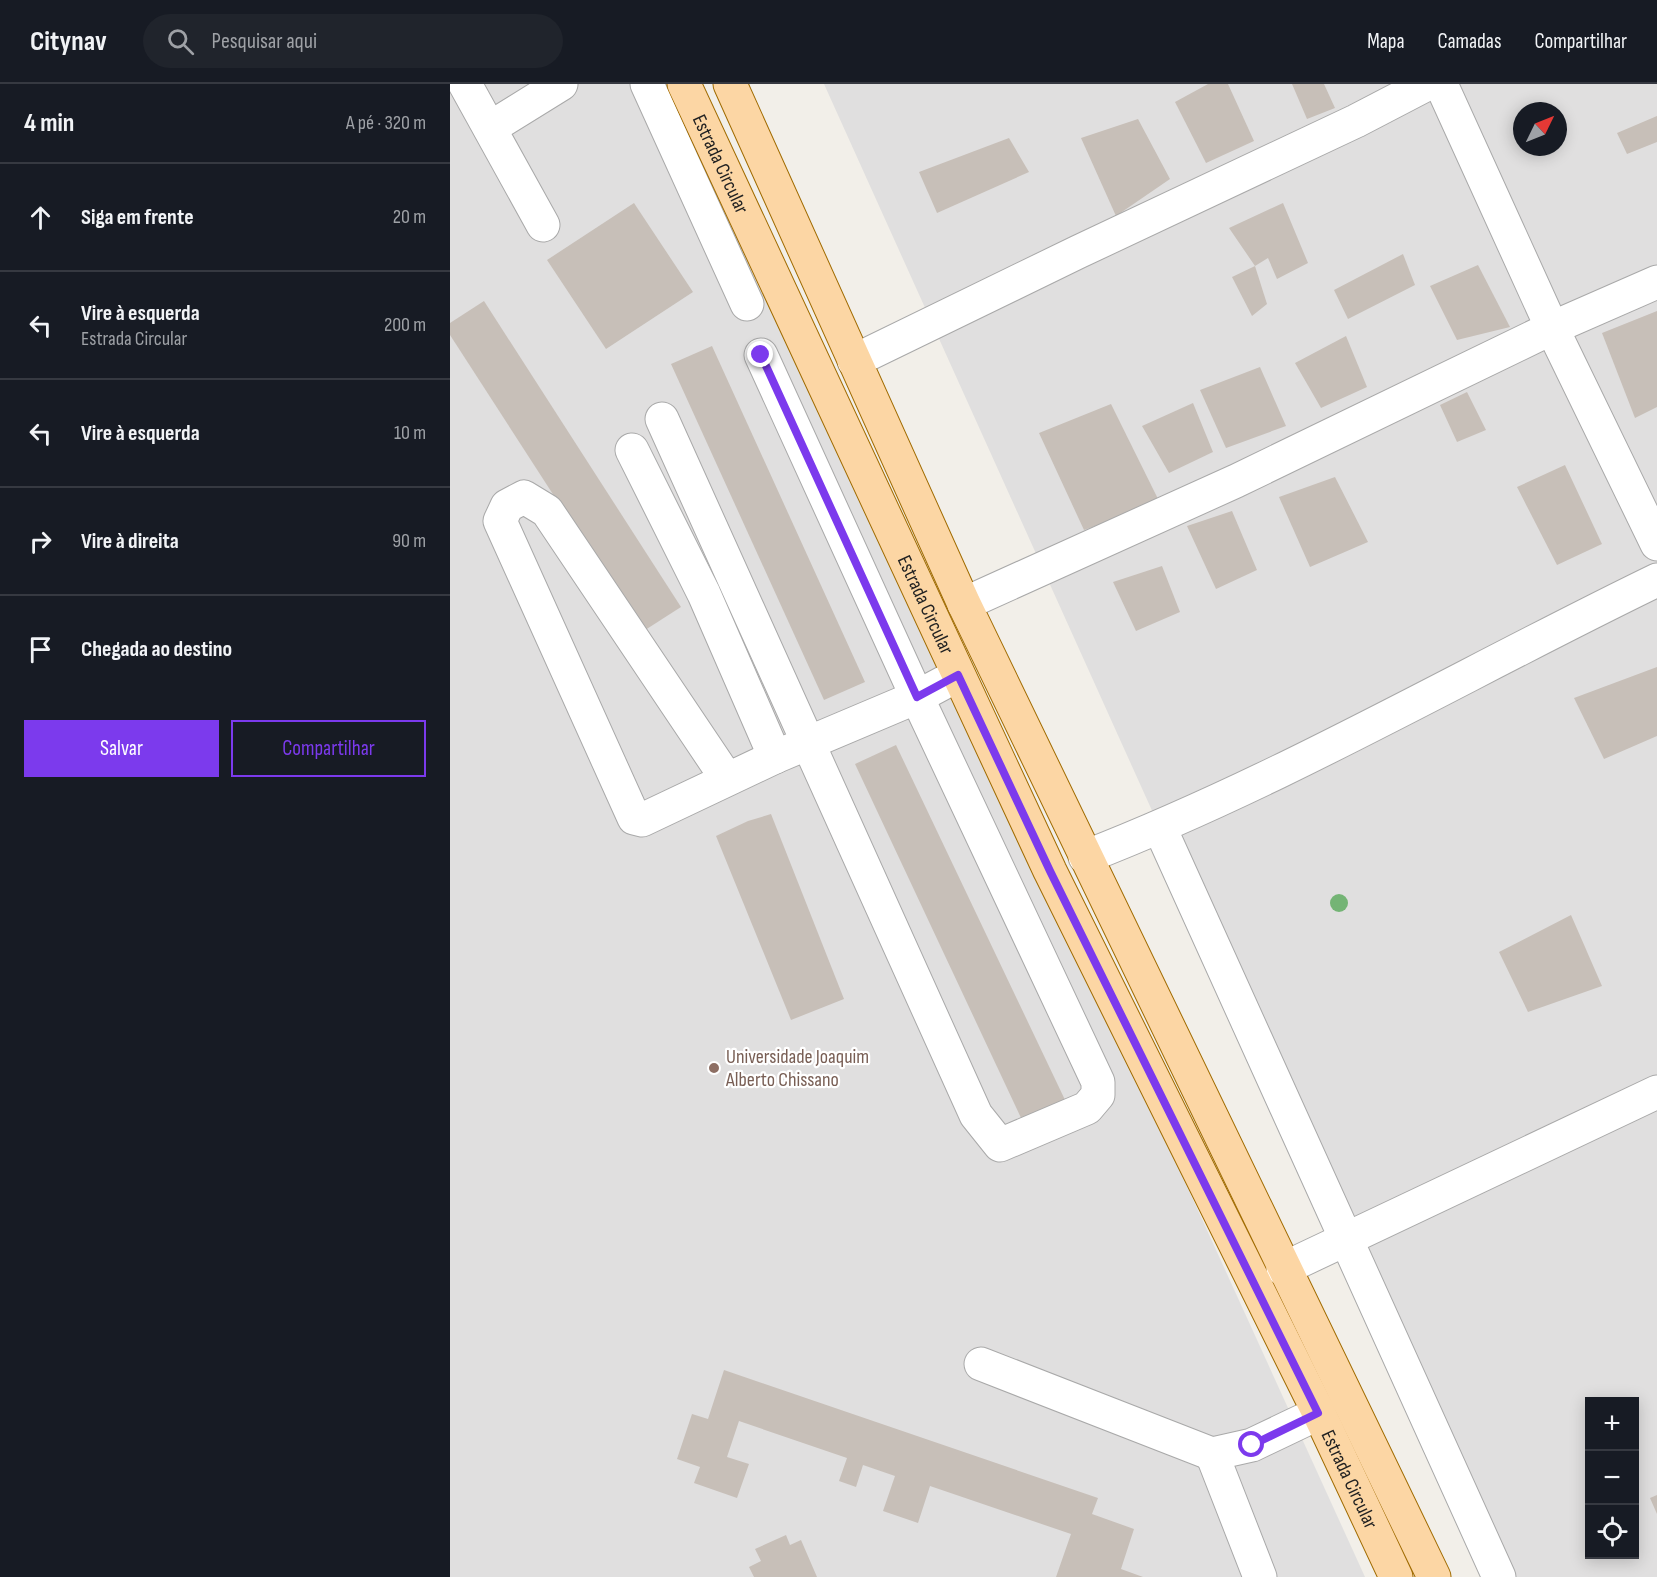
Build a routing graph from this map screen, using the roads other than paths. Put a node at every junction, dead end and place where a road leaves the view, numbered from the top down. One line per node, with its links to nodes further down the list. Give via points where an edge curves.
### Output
1 (465, 84): 8 (street)
2 (561, 84): 8 (street)
3 (647, 84): 11 (street)
4 (684, 84): 20 (main road, Estrada Circular)
5 (730, 84): 14 (main road)
6 (1427, 84): 14 (street)
7 (1441, 84): 12 (street)
8 (490, 128): 9 (street)
9 (543, 225)
10 (1657, 282): 12 (street)
11 (747, 304)
12 (1552, 328): 17 (street); 19 (street, via 1236,481)
13 (761, 355): 21 (street)
14 (854, 361): 19 (main road)
15 (662, 419): 22 (street)
16 (632, 450): 23 (street, via 704,594)
17 (1657, 544)
18 (1657, 580): 25 (street, via 1417,704)
19 (964, 604): 26 (main road)
20 (958, 675): 21 (street); 31 (main road, Estrada Circular, via 1050,871)
21 (917, 697): 22 (street); 22 (street, via 1098,1082 1098,1095 1087,1108 1000,1144 976,1115)
22 (808, 743): 23 (street)
23 (775, 757): 24 (street)
24 (727, 779): 24 (street, via 642,820 634,818 500,521 507,506 524,497 547,511)
25 (1160, 828): 26 (street); 28 (street)
26 (1085, 857): 29 (main road)
27 (1657, 1092): 28 (street)
28 (1344, 1240): 29 (street); 36 (street)
29 (1283, 1269): 35 (main road)
30 (981, 1364): 32 (street)
31 (1318, 1413): 32 (street, via 1252,1445); 34 (main road, Estrada Circular)
32 (1212, 1454): 33 (street)
33 (1260, 1577)
34 (1396, 1577)
35 (1434, 1577)
36 (1499, 1577)

